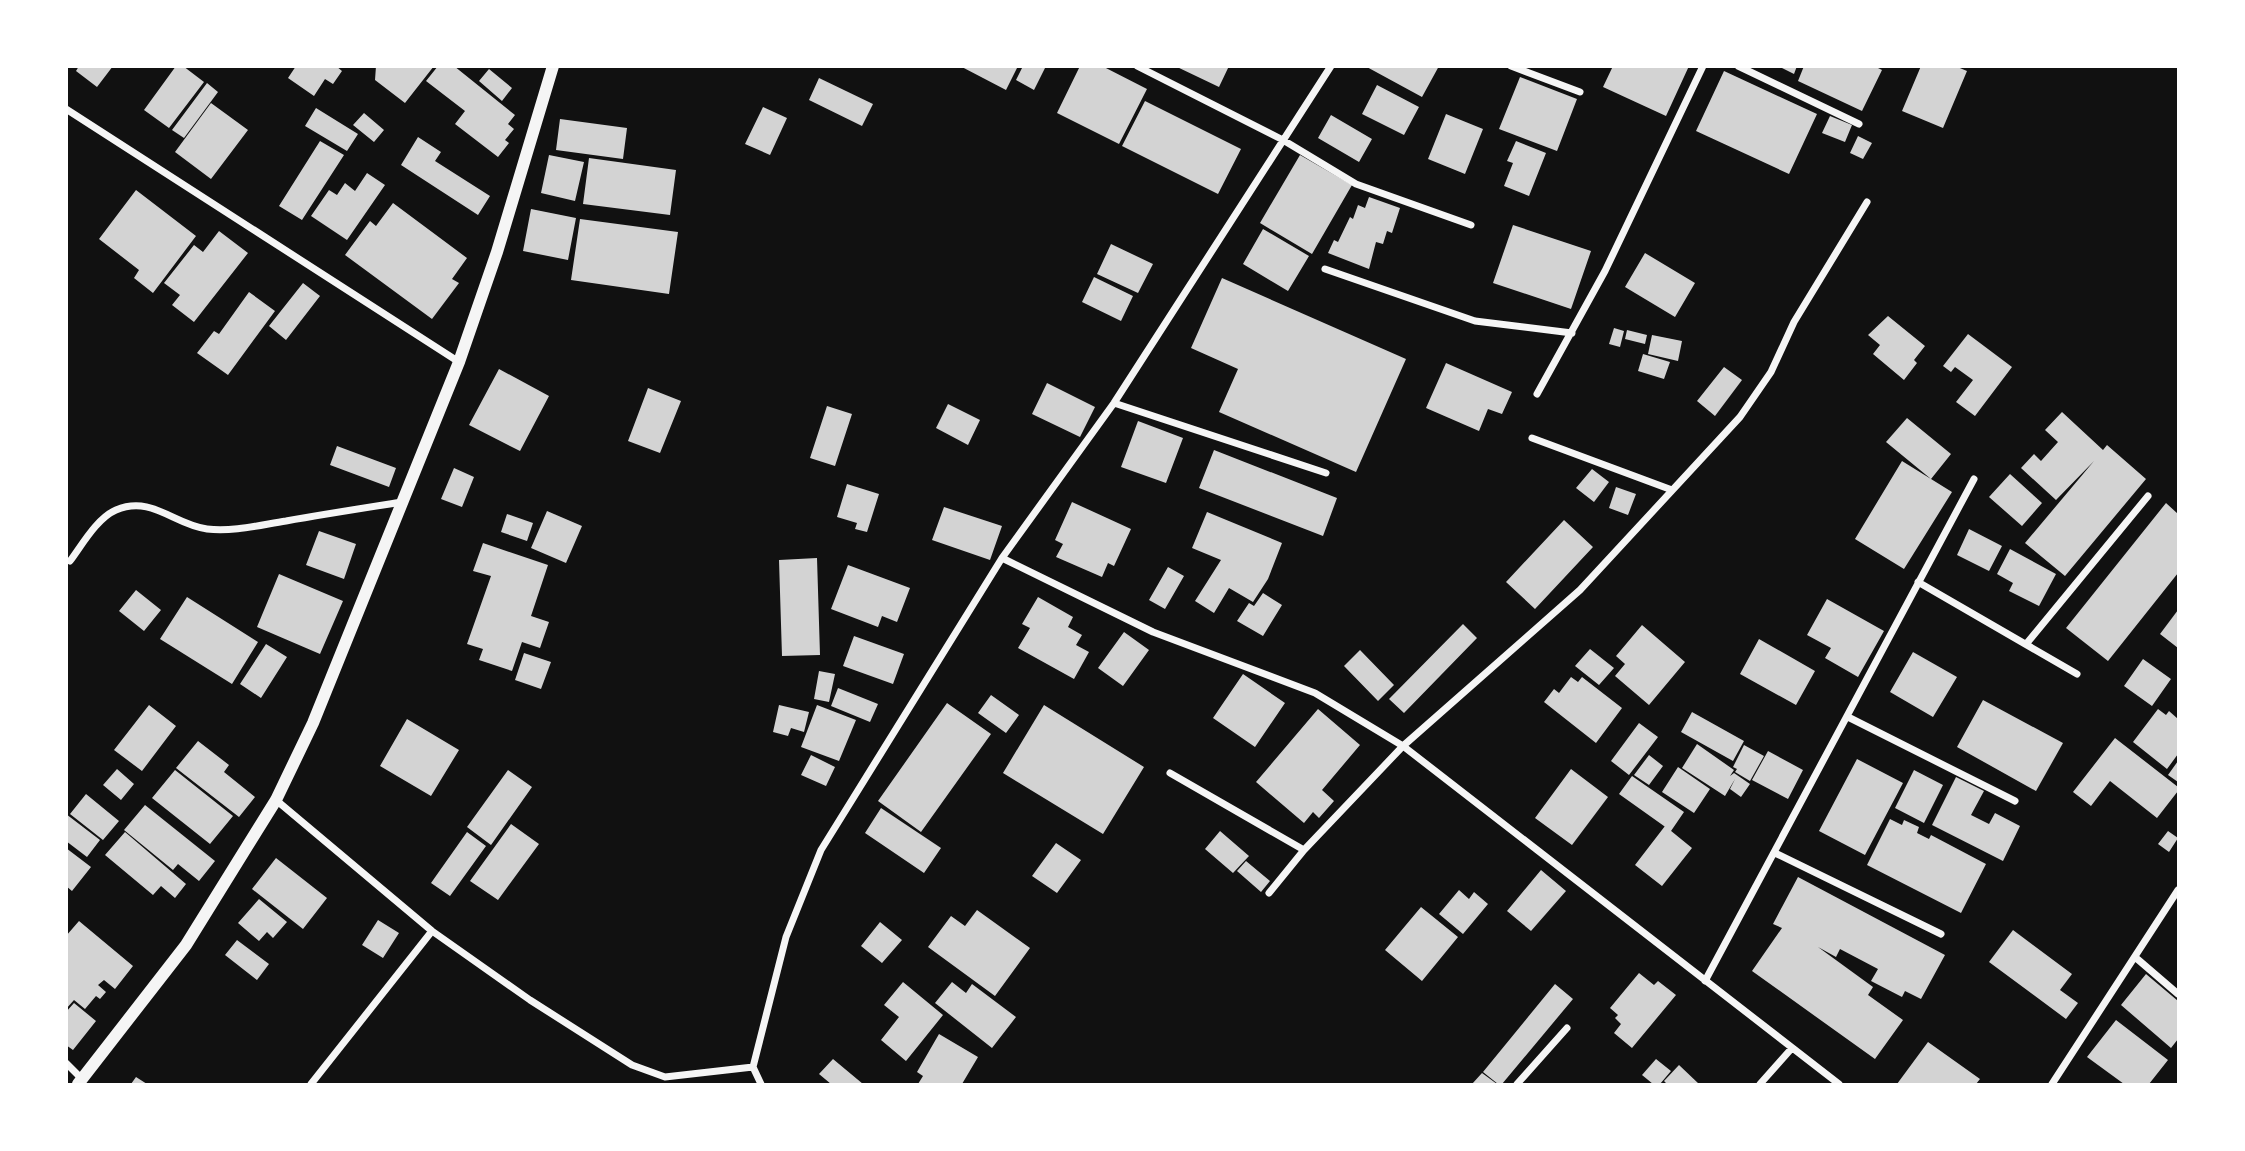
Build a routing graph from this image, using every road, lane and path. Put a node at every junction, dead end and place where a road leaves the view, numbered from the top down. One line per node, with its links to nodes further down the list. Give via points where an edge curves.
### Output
1 (553, 66): 15 (street, via 497,252)
2 (1137, 66): 10 (street)
3 (1331, 66): 10 (street)
4 (1511, 66): 7 (street)
5 (1703, 66): 14 (street)
6 (1738, 66): 9 (street)
7 (1580, 92)
8 (66, 109): 15 (street)
9 (1859, 124)
10 (1283, 140): 12 (street, via 1356,184); 17 (street)
11 (1867, 202): 21 (street, via 1756,396)
12 (1471, 225)
13 (1325, 269): 14 (street, via 1475,321)
14 (1572, 333): 16 (street)
15 (458, 362): 23 (street)
16 (1537, 394)
17 (1114, 403): 19 (street); 24 (street)
18 (1532, 438): 21 (street)
19 (1326, 473)
20 (1975, 479): 26 (street)
21 (1672, 490): 30 (street, via 1580,590)
22 (2148, 496): 27 (street)
23 (403, 502): 25 (street, via 230,530 191,526 152,507 124,508 101,522); 32 (street, via 313,723)
24 (1002, 558): 30 (street, via 1153,632 1315,693); 46 (street, via 821,850 786,937)
25 (70, 561)
26 (1918, 582): 27 (street); 29 (street)
27 (2027, 643): 28 (street)
28 (2077, 674)
29 (1848, 718): 33 (street); 35 (street)
30 (1403, 746): 34 (street); 41 (street)
31 (1170, 773): 34 (street)
32 (276, 800): 38 (street); 47 (street, via 186,945)
33 (2015, 801)
34 (1304, 849): 37 (street)
35 (1774, 853): 39 (street); 41 (street)
36 (2179, 890): 40 (street)
37 (1269, 893)
38 (432, 932): 46 (street, via 643,1070 665,1077); 48 (street)
39 (1941, 934)
40 (2135, 957): 42 (street); 53 (street)
41 (1706, 981): 44 (street)
42 (2179, 994)
43 (1567, 1028): 50 (street)
44 (1792, 1048): 51 (street); 52 (street)
45 (66, 1063): 47 (street)
46 (753, 1067): 49 (street)
47 (80, 1082)
48 (311, 1084)
49 (761, 1084)
50 (1517, 1084)
51 (1760, 1084)
52 (1839, 1084)
53 (2052, 1084)

